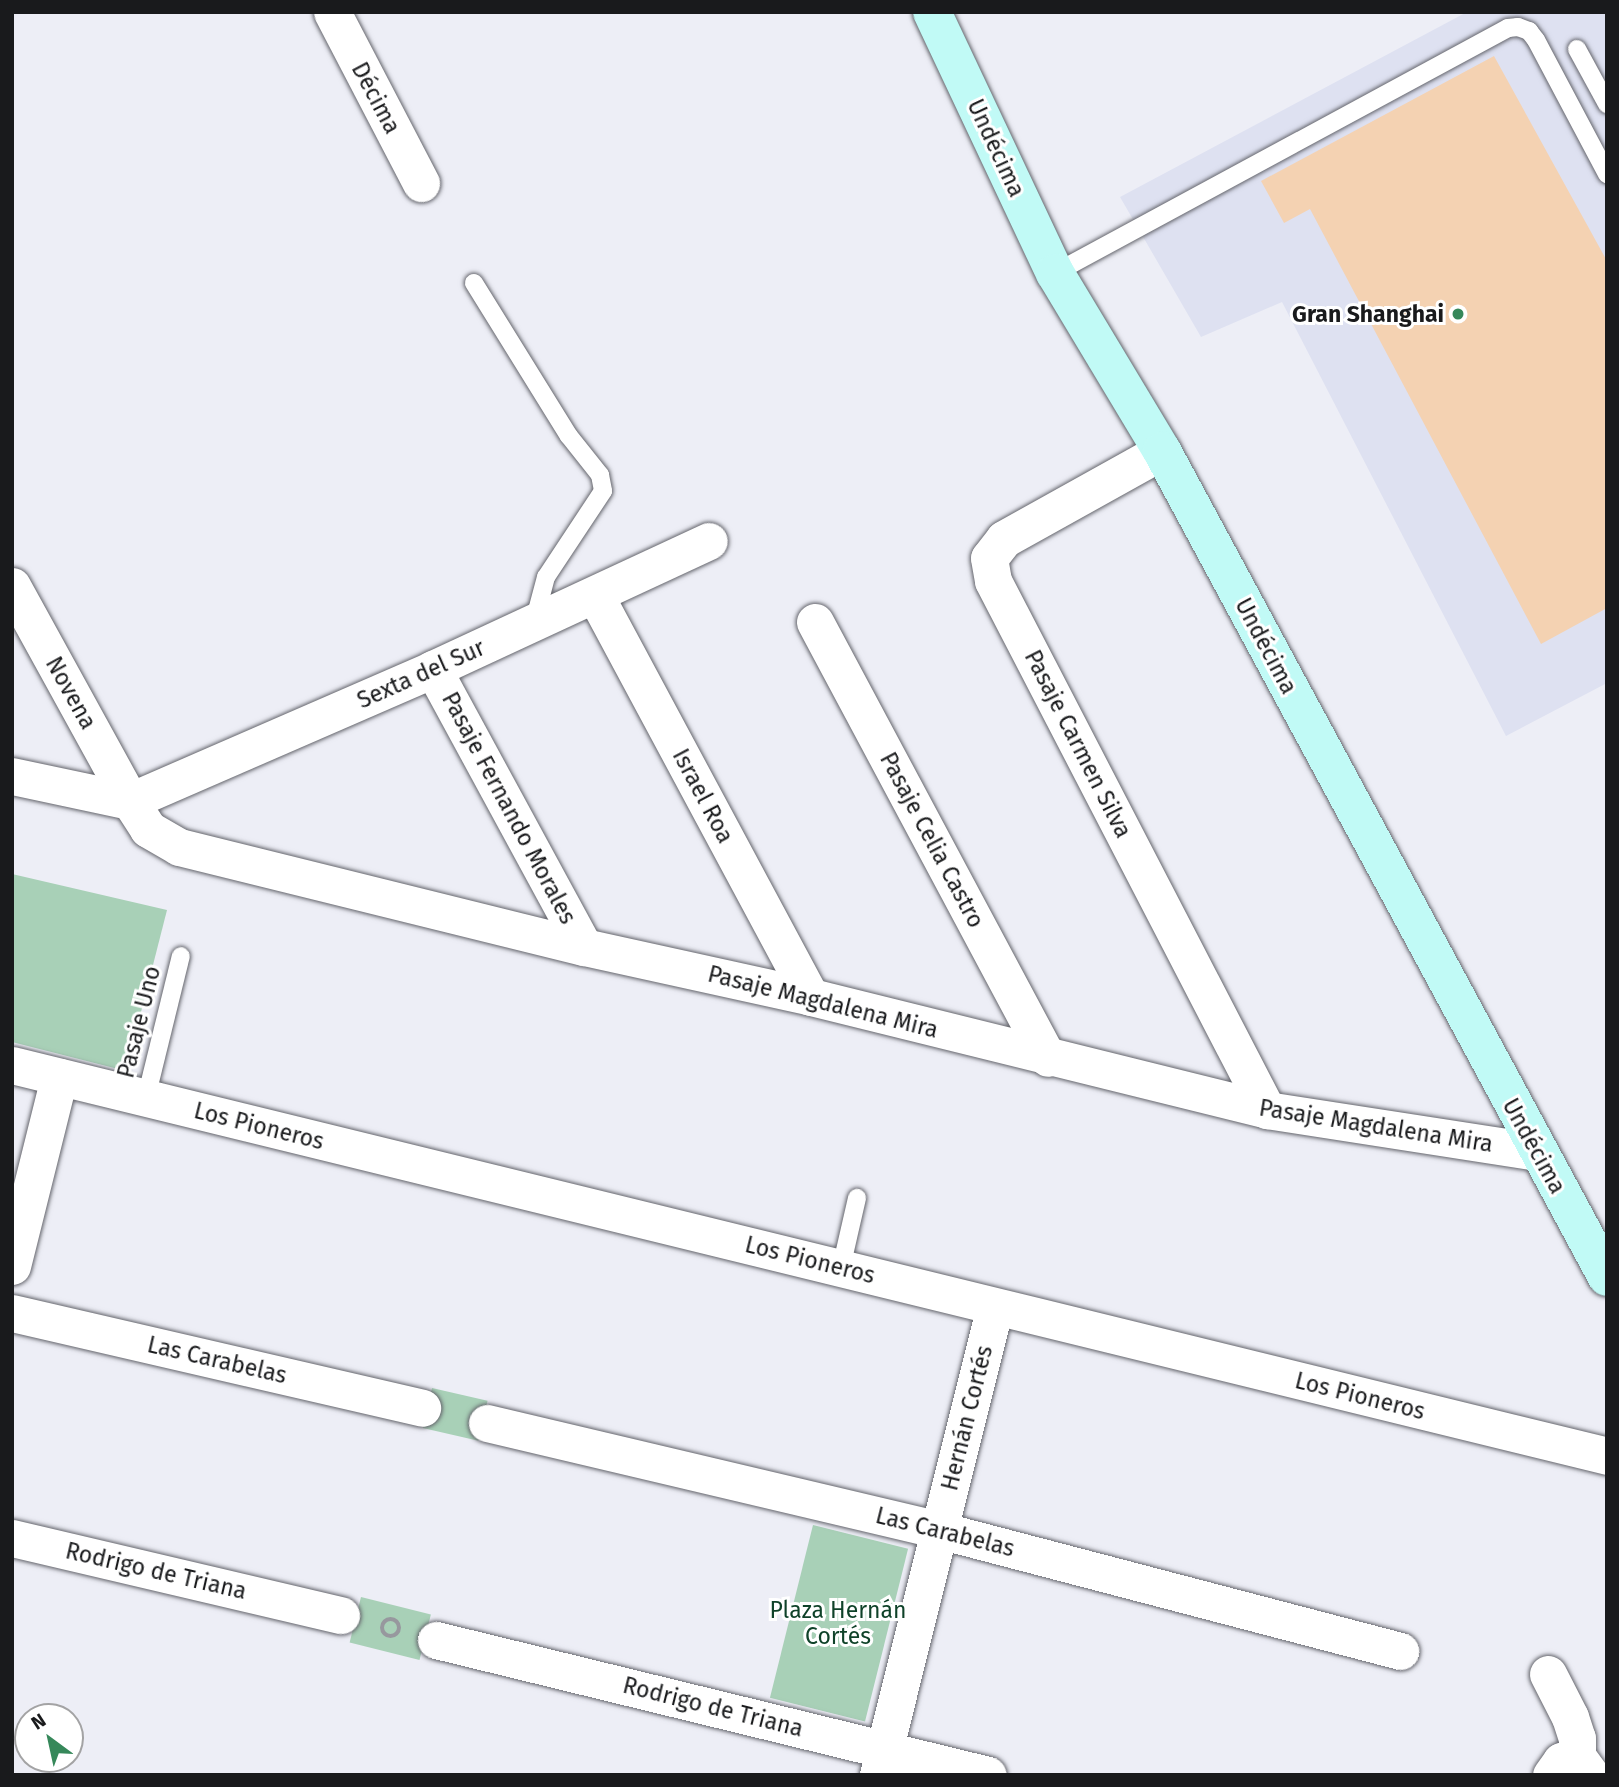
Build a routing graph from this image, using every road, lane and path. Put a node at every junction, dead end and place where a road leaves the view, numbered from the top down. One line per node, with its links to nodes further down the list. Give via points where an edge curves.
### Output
1 (332, 12): 7 (street, Décima)
2 (932, 12): 8 (street, Undécima)
3 (1577, 49): 4 (lane)
4 (1600, 76): 5 (lane)
5 (1607, 104)
6 (1607, 174): 8 (lane, via 1536,40 1529,31 1508,28)
7 (421, 183)
8 (1055, 273): 10 (street, Undécima)
9 (474, 283): 15 (lane, via 602,483 603,491 546,577)
10 (1162, 451): 26 (street, Pasaje Carmen Silva, via 1004,539 989,558 993,581); 27 (street, Undécima)
11 (709, 541): 13 (street, Sexta del Sur)
12 (12, 586): 18 (street, Novena)
13 (595, 595): 15 (street, Sexta del Sur); 21 (street, Israel Roa)
14 (815, 622): 22 (street, Pasaje Celia Castro)
15 (534, 623): 16 (street, Sexta del Sur)
16 (433, 669): 18 (street, Sexta del Sur); 19 (street, Pasaje Fernando Morales)
17 (12, 776): 18 (street)
18 (130, 801): 19 (street, Pasaje Magdalena Mira, via 148,829 179,847)
19 (584, 947): 21 (street, Pasaje Magdalena Mira)
20 (181, 957): 25 (lane, Pasaje Uno)
21 (811, 997): 22 (street, Pasaje Magdalena Mira)
22 (1048, 1058): 26 (street, Pasaje Magdalena Mira)
23 (12, 1065): 24 (street, Los Pioneros)
24 (59, 1077): 25 (street, Los Pioneros); 29 (street)
25 (146, 1098): 30 (street, Los Pioneros)
26 (1267, 1110): 27 (street, Pasaje Magdalena Mira)
27 (1537, 1152): 31 (street, Undécima)
28 (858, 1198): 30 (lane)
29 (12, 1266)
30 (841, 1268): 32 (street, Los Pioneros)
31 (1607, 1277)
32 (995, 1306): 36 (street, Los Pioneros); 37 (street, Hernán Cortés)
33 (12, 1313): 34 (street, Las Carabelas)
34 (422, 1408)
35 (487, 1423): 37 (street, Las Carabelas)
36 (1607, 1457)
37 (939, 1530): 42 (street, Las Carabelas); 44 (street, Hernán Cortés)
38 (12, 1538): 39 (street, Rodrigo de Triana)
39 (341, 1615)
40 (400, 1628): 40 (path, via 395,1620 382,1628 391,1637)
41 (436, 1640): 44 (street, Rodrigo de Triana)
42 (1400, 1651)
43 (1548, 1674): 45 (street, via 1577,1738)
44 (882, 1761): 46 (street, Rodrigo de Triana)
45 (1573, 1768)
46 (988, 1775)

